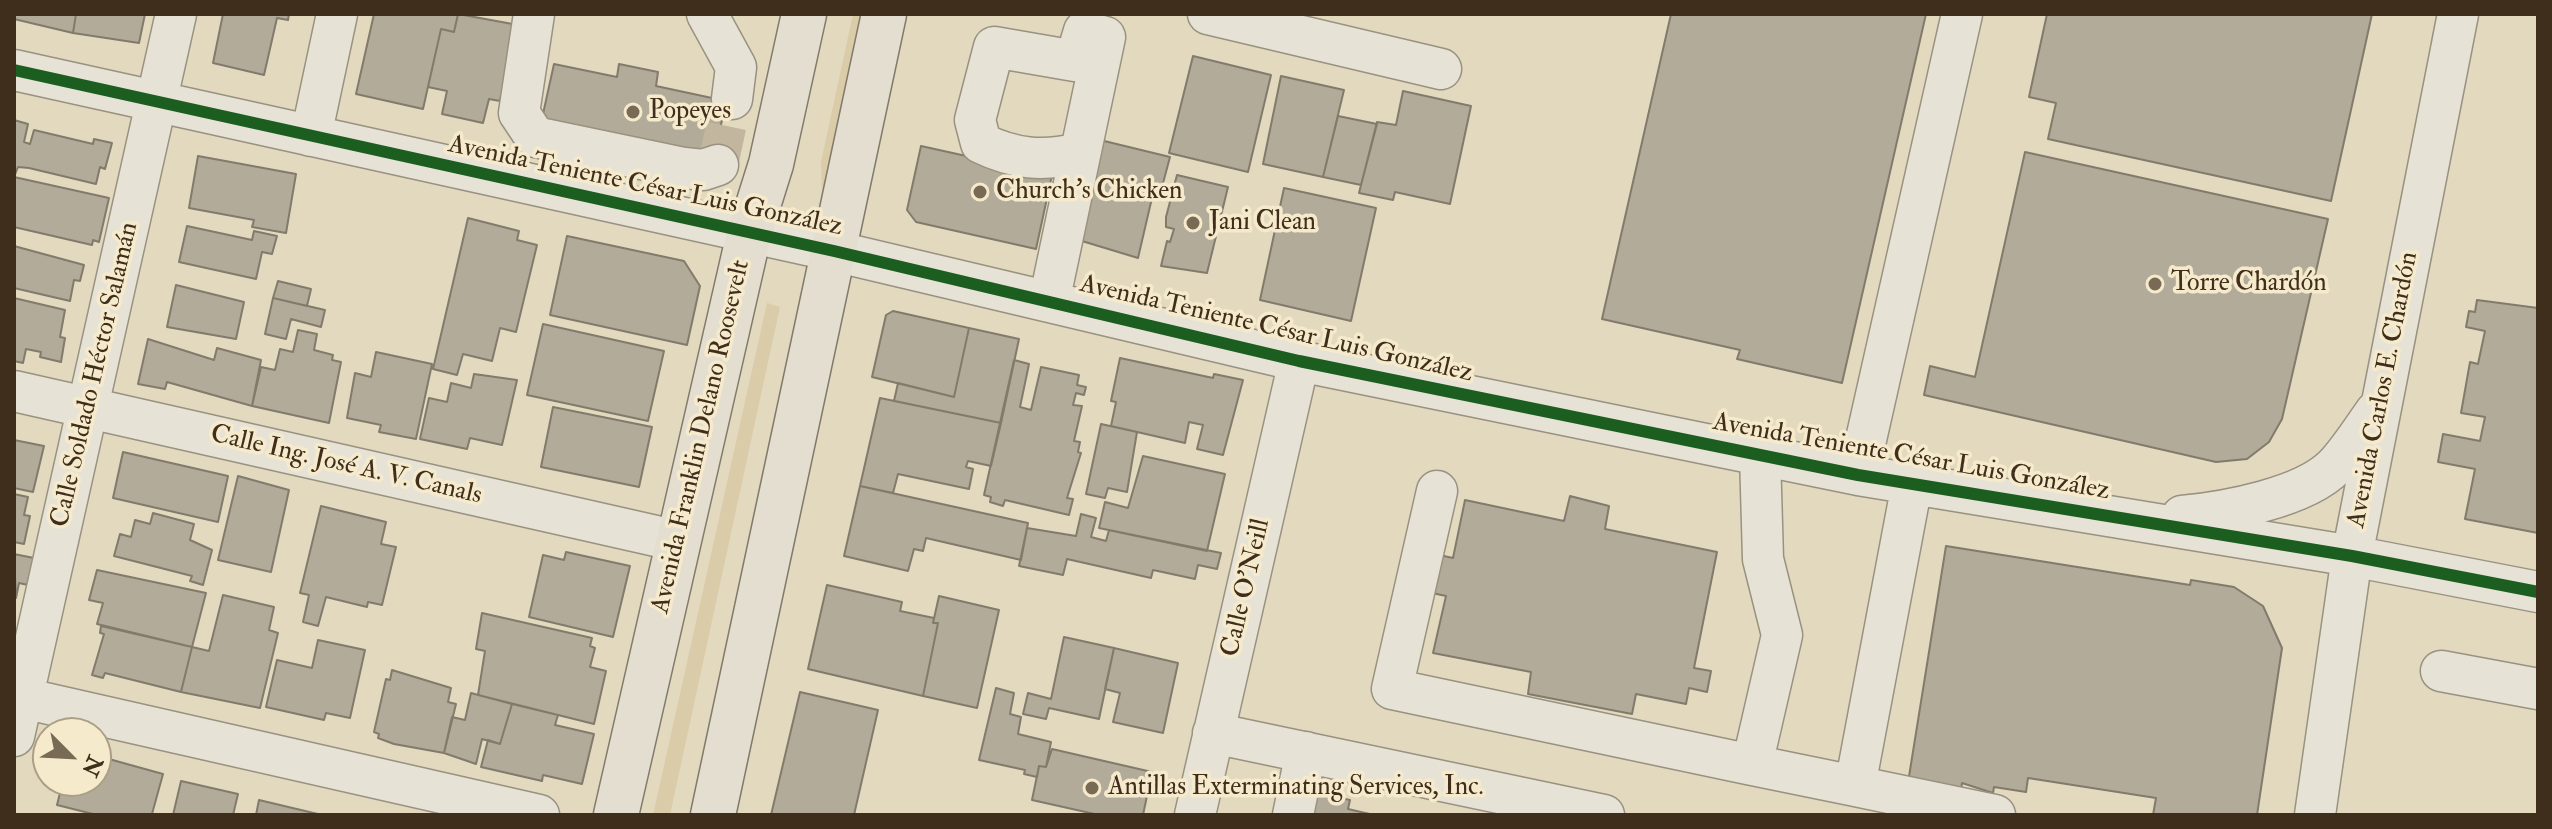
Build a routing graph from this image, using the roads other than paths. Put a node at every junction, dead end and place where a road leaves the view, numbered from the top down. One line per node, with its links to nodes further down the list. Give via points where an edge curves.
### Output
1 (176, 14): 14 (street, Calle Soldado Héctor Salamán)
2 (337, 14): 15 (street)
3 (534, 14): 17 (street, via 519,113 535,137 684,168)
4 (707, 14): 13 (street, via 736,67)
5 (804, 14): 18 (main road, Avenida Franklin Delano Roosevelt, via 771,164)
6 (884, 14): 19 (main road)
7 (1208, 14): 11 (street)
8 (1962, 14): 26 (street)
9 (2458, 14): 23 (street, Avenida Carlos E. Chardón)
10 (1090, 36): 16 (street, via 1105,37 1104,51); 16 (street, via 994,47 979,94 975,120 981,143 1009,157)
11 (1441, 69)
12 (14, 70): 14 (street, Avenida Teniente César Luis González)
13 (732, 99)
14 (157, 101): 15 (street, Avenida Teniente César Luis González); 24 (street, Calle Soldado Héctor Salamán)
15 (311, 136): 18 (street, Avenida Teniente César Luis González)
16 (1065, 157): 20 (street)
17 (718, 165)
18 (749, 234): 19 (street, Avenida Teniente César Luis González); 30 (main road, Avenida Franklin Delano Roosevelt)
19 (834, 251): 20 (street, Avenida Teniente César Luis González); 42 (main road)
20 (1049, 302): 21 (street, Avenida Teniente César Luis González)
21 (1299, 361): 25 (street, Avenida Teniente César Luis González); 36 (street, Calle O'Neill)
22 (14, 391): 24 (street, Calle Ing. José A. V. Canals)
23 (2381, 405): 29 (street, via 2333,468 2287,493 2240,508); 31 (street, Avenida Carlos E. Chardón)
24 (89, 408): 30 (street, Calle Ing. José A. V. Canals); 35 (street, Calle Soldado Héctor Salamán)
25 (1760, 455): 26 (street, Avenida Teniente César Luis González); 38 (street, via 1763,559 1782,635)
26 (1858, 475): 27 (street, Avenida Teniente César Luis González)
27 (1912, 484): 29 (street, Avenida Teniente César Luis González); 39 (street)
28 (1437, 491): 38 (street, via 1392,689)
29 (2130, 520): 31 (street, Avenida Teniente César Luis González)
30 (678, 541): 41 (main road, Avenida Franklin Delano Roosevelt)
31 (2352, 556): 32 (street, Avenida Teniente César Luis González); 47 (street, Avenida Carlos E. Chardón)
32 (2538, 592)
33 (2441, 671): 34 (street)
34 (2538, 689)
35 (17, 710): 40 (street)
36 (1213, 733): 37 (street); 43 (street, Calle O'Neill)
37 (1306, 752): 44 (street); 45 (street)
38 (1752, 765): 39 (street)
39 (1855, 786): 46 (street)
40 (539, 815)
41 (616, 815)
42 (713, 815)
43 (1195, 815)
44 (1293, 815)
45 (1604, 815)
46 (1995, 815)
47 (2315, 815)

